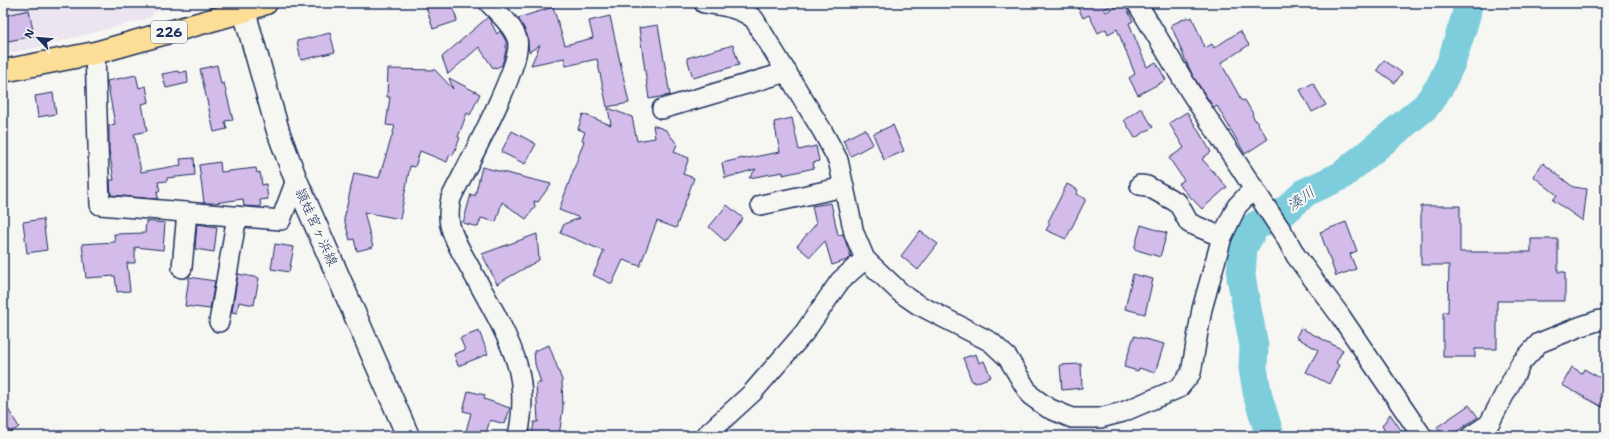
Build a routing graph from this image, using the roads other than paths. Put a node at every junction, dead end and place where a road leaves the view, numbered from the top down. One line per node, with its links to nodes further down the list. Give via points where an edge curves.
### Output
1 (266, 3): 5 (highway, 226)
2 (489, 3): 23 (street, via 518,39 518,54 504,91 451,198 448,212 450,226 462,254 517,363 522,389)
3 (704, 3): 8 (street, via 736,8 754,19)
4 (1137, 3): 13 (street, via 1191,93)
5 (244, 7): 6 (highway, 226); 10 (main road, 頴娃宮ヶ浜線, via 278,131)
6 (95, 53): 7 (highway, 226); 15 (street, via 100,205)
7 (3, 70)
8 (787, 72): 9 (street); 12 (street, via 838,160)
9 (662, 109)
10 (296, 180): 16 (street, via 281,220); 22 (main road, 頴娃宮ヶ浜線)
11 (1140, 185): 17 (street, via 1147,186 1178,203 1189,223)
12 (844, 187): 14 (street); 18 (street, via 854,233)
13 (1257, 193): 17 (street, via 1237,206); 25 (street, via 1296,256)
14 (762, 205)
15 (187, 212): 16 (street); 19 (street)
16 (237, 216): 21 (street)
17 (1222, 237): 18 (street, via 1202,309 1191,373 1179,388 1123,412 1100,418 1072,418 1048,408 1030,395 1008,358 992,342 917,304 901,293)
18 (865, 258): 24 (street, via 840,281 804,333 752,393)
19 (182, 268)
20 (1606, 320): 26 (street, via 1579,327 1539,343 1522,363 1489,424)
21 (218, 322)
22 (408, 436)
23 (518, 436)
24 (705, 436)
25 (1422, 436)
26 (1471, 436)

